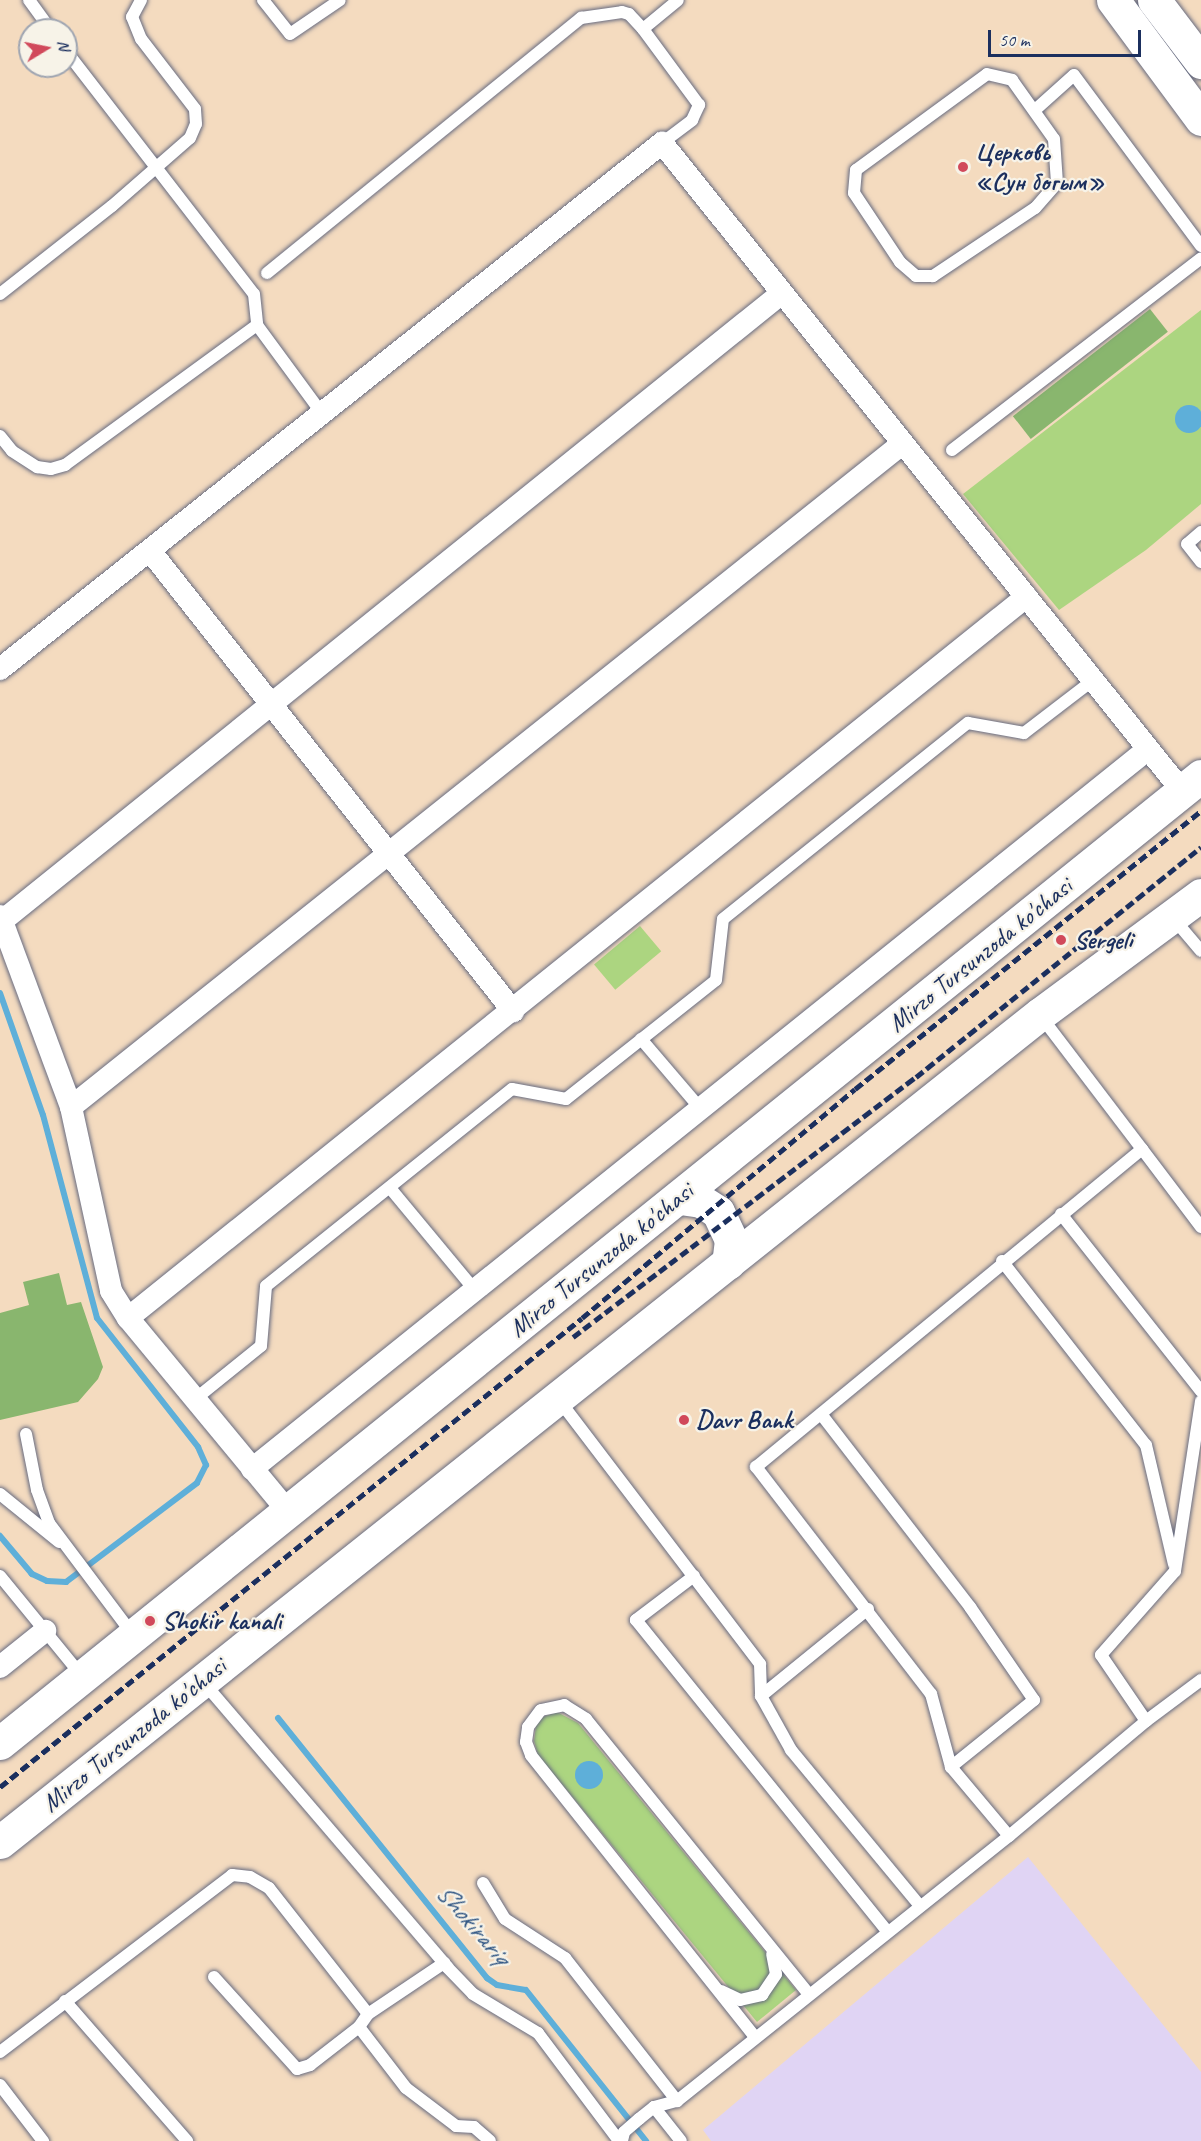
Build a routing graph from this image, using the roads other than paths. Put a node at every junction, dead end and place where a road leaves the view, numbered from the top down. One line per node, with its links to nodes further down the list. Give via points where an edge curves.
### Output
1 (29, 0): 8 (lane)
2 (141, 0): 15 (lane, via 132,17 141,39 195,109 196,124 190,138)
3 (263, 0): 4 (lane, via 290,34)
4 (340, 0)
5 (678, 0): 9 (lane)
6 (1113, 0): 13 (main road)
7 (1154, 0): 10 (main road)
8 (42, 18)
9 (643, 28): 14 (lane, via 699,105 692,120); 18 (lane, via 622,12 581,18)
10 (1201, 62)
11 (78, 67): 15 (lane)
12 (1035, 110): 12 (lane, via 1054,139 1057,183 1035,208 933,276 916,276 900,262 854,193 856,170 987,74 1012,80); 16 (lane, via 1074,75)
13 (1201, 119)
14 (662, 143): 19 (street); 22 (street)
15 (154, 169): 20 (lane); 21 (lane, via 254,294)
16 (1201, 246)
17 (1201, 258): 25 (lane)
18 (267, 273)
19 (782, 293): 24 (street); 32 (street)
20 (0, 294)
21 (257, 325): 22 (lane); 23 (lane, via 65,465 51,470 37,467 12,451)
22 (323, 415): 27 (street)
23 (0, 436)
24 (903, 443): 29 (street); 35 (street)
25 (952, 450)
26 (1201, 532): 28 (lane, via 1187,544)
27 (151, 552): 30 (street); 32 (street)
28 (1199, 560)
29 (1026, 597): 31 (street); 40 (street)
30 (0, 669)
31 (1093, 680): 33 (street); 42 (lane, via 1024,734 968,723 723,919 716,980)
32 (272, 706): 35 (street); 38 (street)
33 (1148, 749): 34 (street); 44 (street)
34 (1192, 784): 47 (main road, Mirzo Tursunzoda ko'chasi)
35 (388, 853): 40 (street); 43 (street)
36 (1201, 895): 37 (main road, Mirzo Tursunzoda ko'chasi)
37 (1172, 917): 39 (lane); 41 (main road, Mirzo Tursunzoda ko'chasi)
38 (1, 918): 43 (street)
39 (1201, 951)
40 (513, 1011): 53 (street)
41 (1040, 1014): 45 (lane); 51 (main road, Mirzo Tursunzoda ko'chasi)
42 (641, 1039): 44 (lane); 46 (lane, via 566,1099 512,1089)
43 (70, 1107): 53 (street, via 111,1291)
44 (699, 1107): 52 (street)
45 (1142, 1149): 48 (lane); 49 (lane)
46 (390, 1188): 52 (lane); 55 (lane, via 266,1287 261,1346)
47 (680, 1198): 51 (main road, via 701,1201 718,1212 730,1230); 62 (main road, Mirzo Tursunzoda ko'chasi)
48 (1061, 1214): 50 (lane); 54 (lane)
49 (1201, 1227)
50 (1002, 1262): 58 (lane); 64 (lane, via 1146,1445)
51 (728, 1263): 56 (main road, Mirzo Tursunzoda ko'chasi)
52 (473, 1288): 60 (street)
53 (128, 1318): 55 (street)
54 (1201, 1391)
55 (194, 1400): 60 (street)
56 (559, 1400): 66 (lane); 73 (main road, Mirzo Tursunzoda ko'chasi)
57 (1201, 1401): 64 (lane)
58 (821, 1414): 67 (lane, via 756,1467); 77 (lane, via 970,1607 1034,1700)
59 (26, 1434): 63 (lane, via 37,1490)
60 (252, 1469): 62 (street)
61 (0, 1494): 63 (lane)
62 (287, 1510): 69 (main road, Mirzo Tursunzoda ko'chasi)
63 (62, 1544): 69 (lane)
64 (1175, 1571): 75 (lane, via 1101,1655)
65 (0, 1576): 68 (lane)
66 (694, 1576): 74 (lane, via 759,1664); 82 (lane, via 636,1620)
67 (868, 1609): 74 (lane); 77 (lane, via 931,1694)
68 (45, 1631): 70 (street); 71 (lane)
69 (133, 1635): 71 (main road, Mirzo Tursunzoda ko'chasi)
70 (0, 1667)
71 (82, 1676): 76 (main road, Mirzo Tursunzoda ko'chasi)
72 (1201, 1680): 75 (lane)
73 (202, 1681): 79 (main road, Mirzo Tursunzoda ko'chasi); 84 (lane)
74 (761, 1696): 81 (lane, via 790,1750)
75 (1146, 1720): 78 (lane)
76 (0, 1743)
77 (951, 1767): 78 (lane)
78 (1009, 1836): 81 (lane)
79 (0, 1842)
80 (483, 1883): 94 (lane, via 506,1919 566,1958)
81 (919, 1905): 82 (lane)
82 (887, 1931): 87 (lane)
83 (766, 1942): 86 (lane, via 776,1968 768,1990 741,2000 727,1996); 86 (lane, via 586,1719 564,1705 541,1710 528,1727 526,1742 531,1755); 87 (lane)
84 (444, 1963): 89 (lane); 96 (lane, via 473,1994 538,2033)
85 (214, 1977): 90 (lane, via 297,2069 310,2065)
86 (714, 1984): 91 (lane)
87 (808, 1994): 91 (lane)
88 (65, 2001): 89 (lane, via 232,1875 250,1876 269,1888); 92 (lane); 99 (lane)
89 (368, 2014): 90 (lane)
90 (359, 2027): 97 (lane, via 406,2088 456,2126 474,2127)
91 (755, 2037): 94 (lane)
92 (0, 2052)
93 (0, 2085): 98 (lane)
94 (677, 2101): 95 (lane)
95 (654, 2107): 96 (lane); 100 (lane)
96 (622, 2138)
97 (486, 2140)
98 (43, 2141)
99 (186, 2141)
100 (681, 2141)

